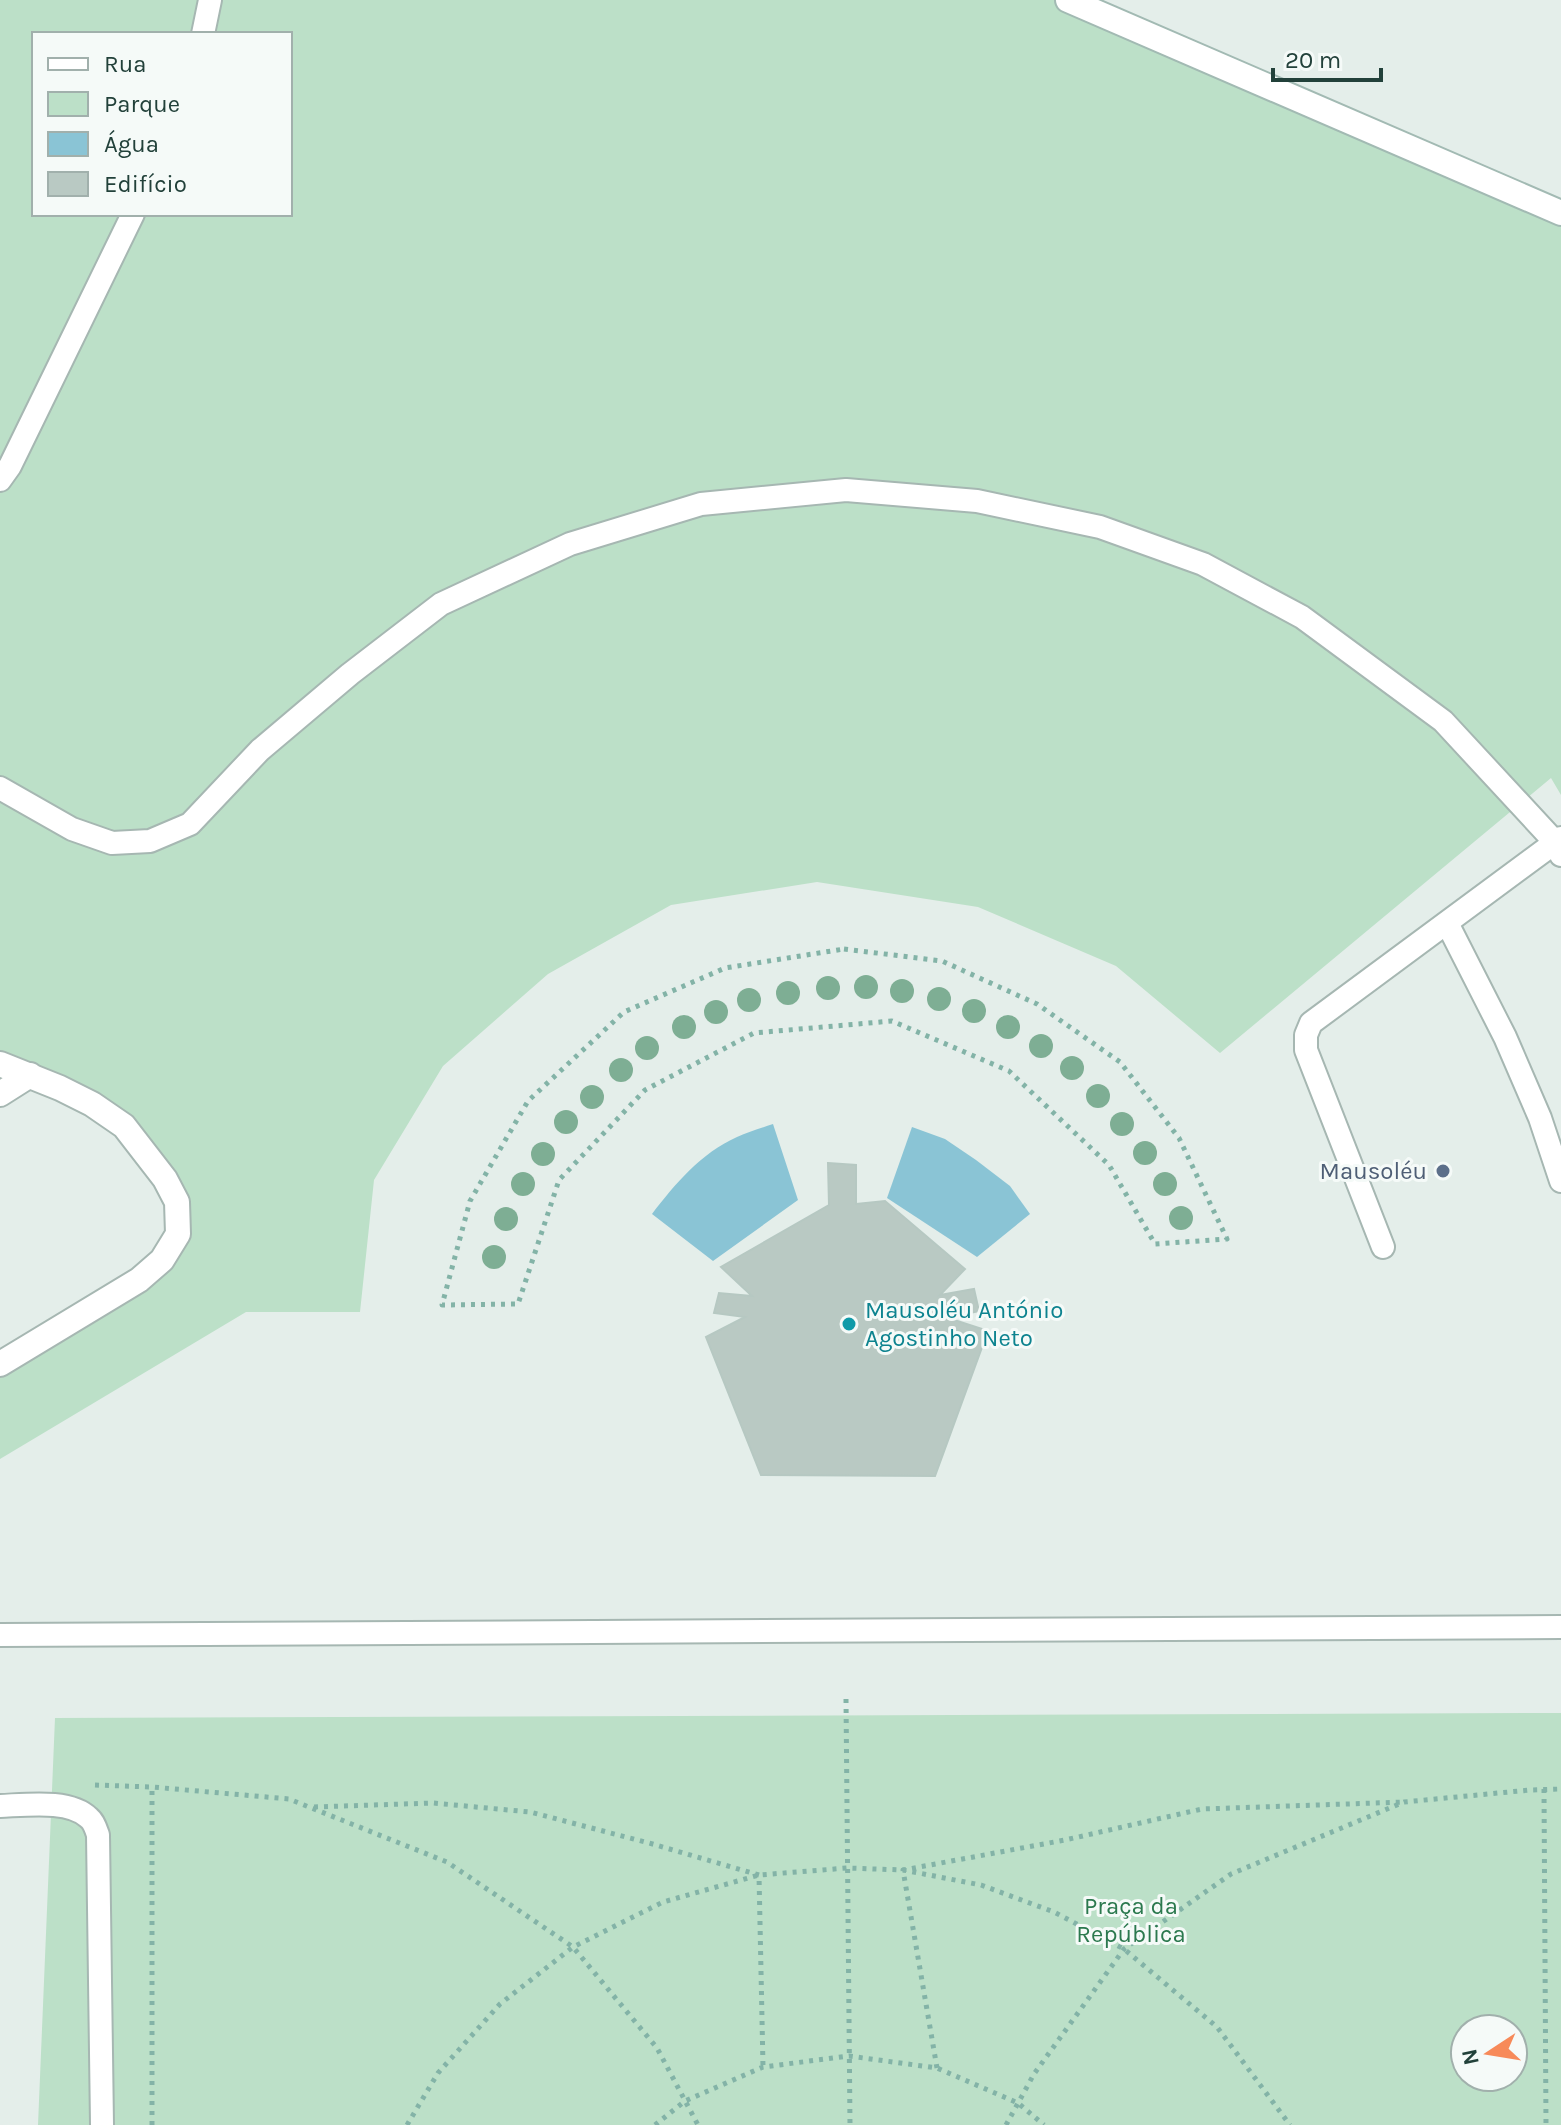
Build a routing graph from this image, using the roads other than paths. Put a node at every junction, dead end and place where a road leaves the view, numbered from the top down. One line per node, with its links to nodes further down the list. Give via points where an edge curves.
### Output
1 (210, 0): 3 (lane)
2 (1068, 0): 4 (street)
3 (203, 32)
4 (1561, 213)
5 (132, 216): 6 (lane)
6 (0, 480)
7 (0, 788): 8 (lane, via 72,829 112,843 150,841 190,824 260,750 441,604 570,544 701,504 846,490 977,501 1100,527 1203,564 1302,617 1443,721)
8 (1559, 845): 9 (lane)
9 (1447, 923): 13 (lane, via 1505,1037); 14 (lane, via 1311,1023 1306,1035 1306,1050)
10 (0, 1064): 11 (street)
11 (30, 1075): 12 (street); 15 (street, via 92,1104 124,1126 177,1202 178,1234 162,1260 139,1280)
12 (0, 1094)
13 (1561, 1181)
14 (1383, 1247)
15 (0, 1364)
16 (1561, 1627): 17 (lane)
17 (0, 1635)
18 (0, 1806): 19 (lane, via 76,1807 92,1820 98,1835)
19 (102, 2125)

